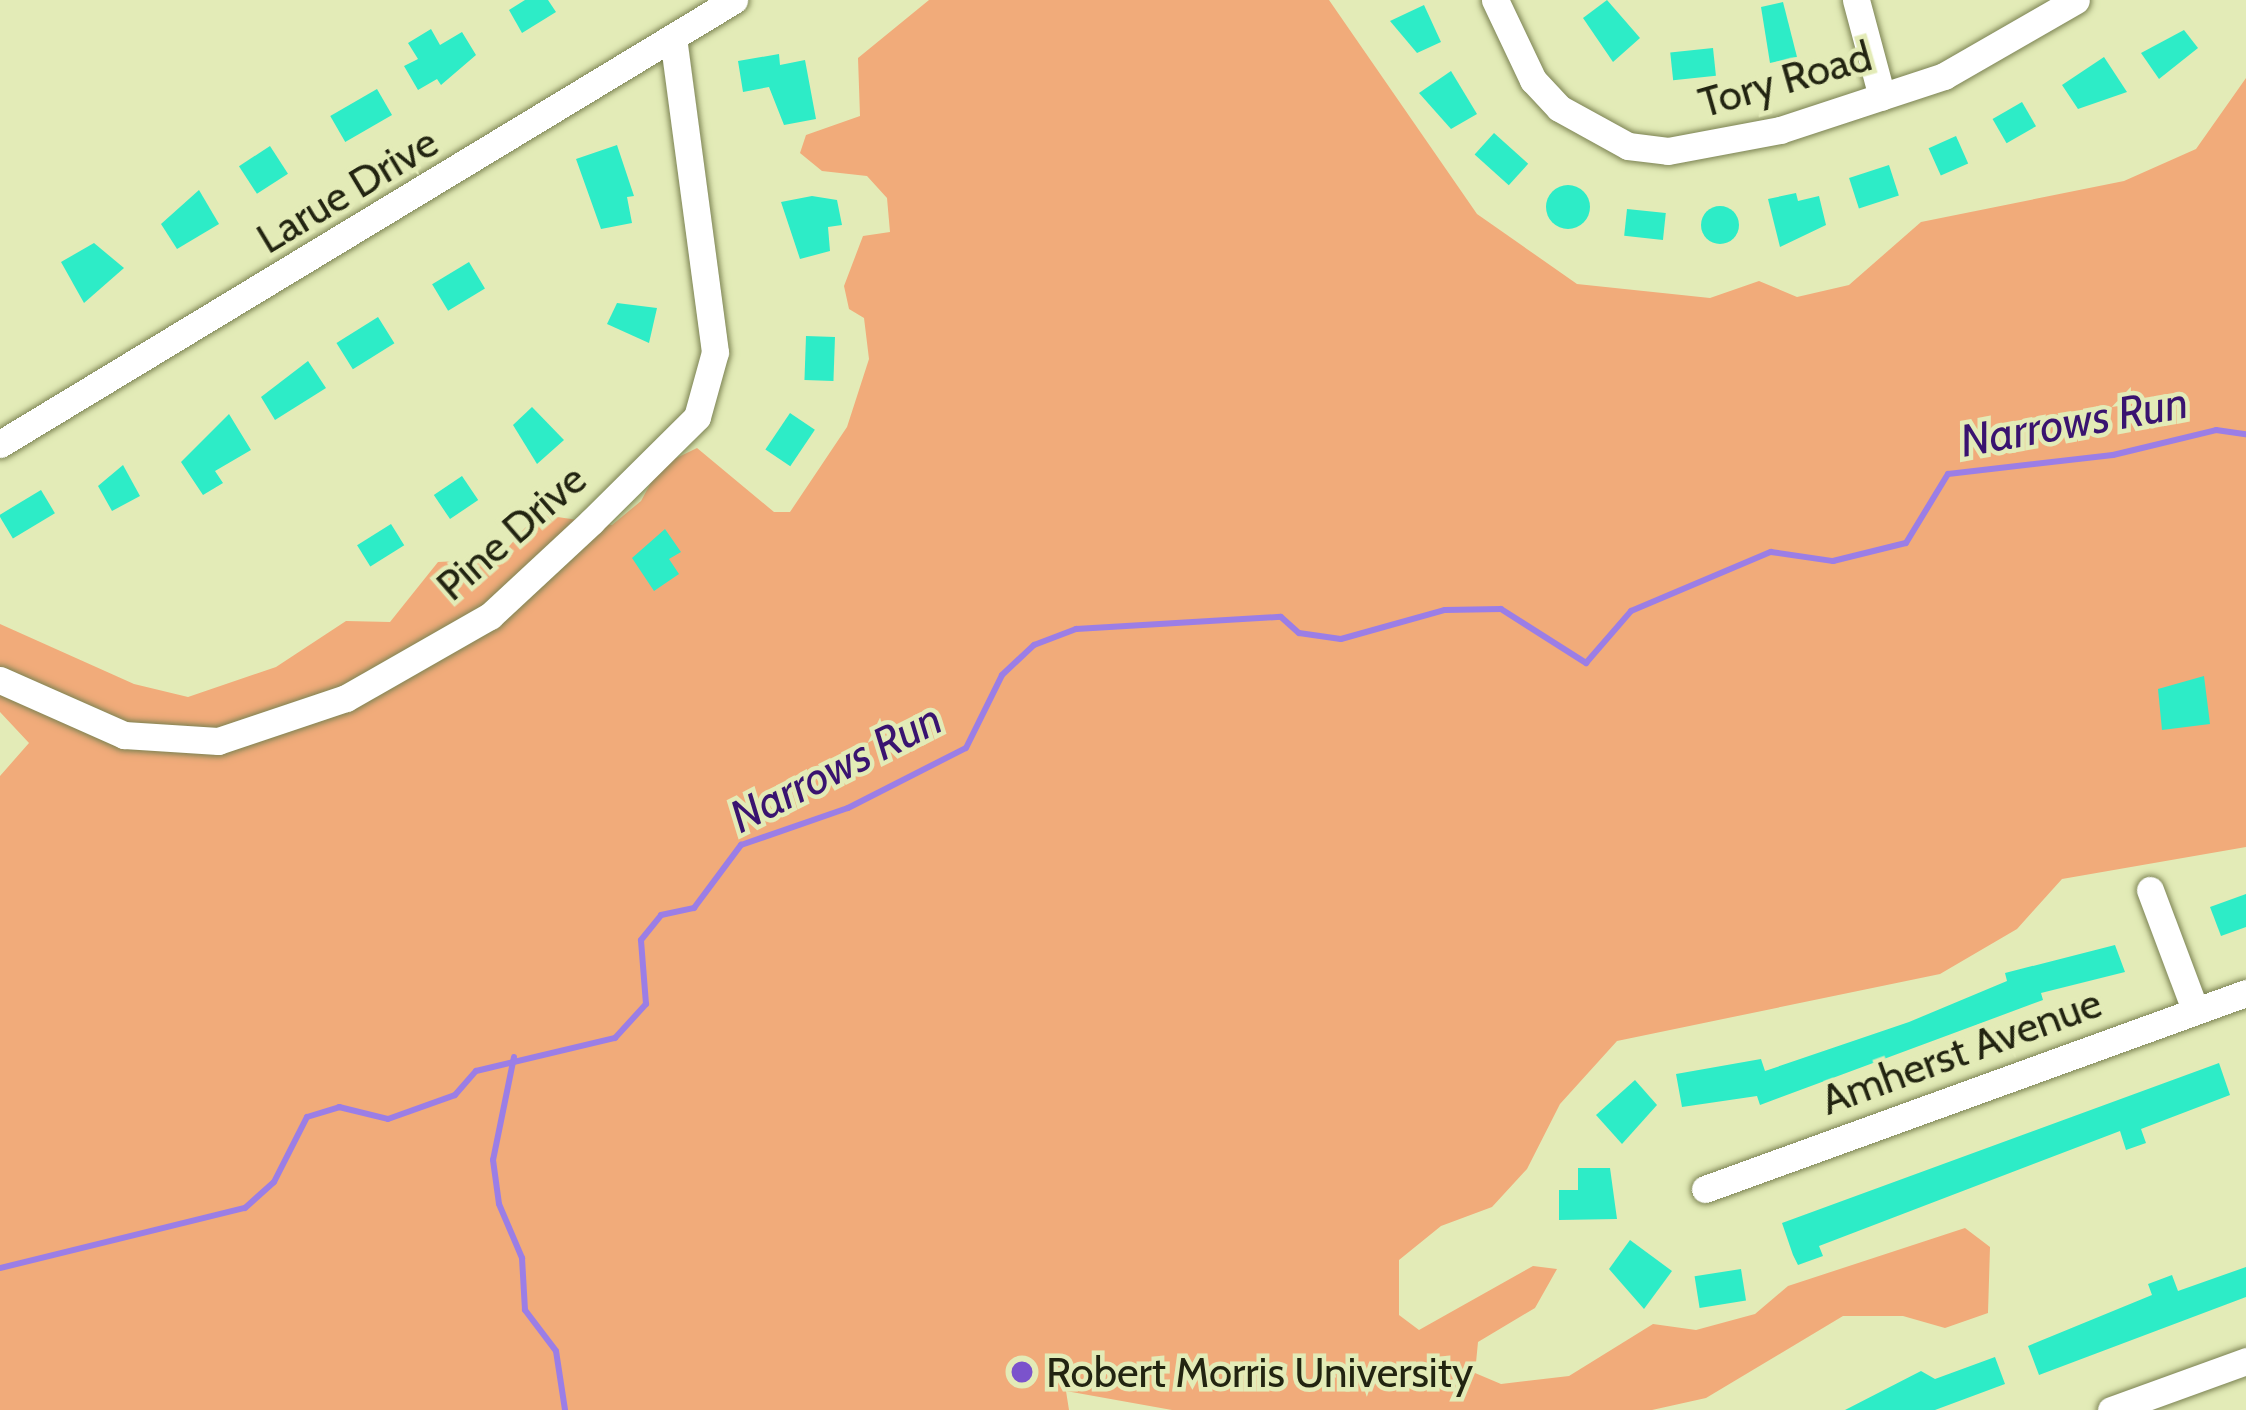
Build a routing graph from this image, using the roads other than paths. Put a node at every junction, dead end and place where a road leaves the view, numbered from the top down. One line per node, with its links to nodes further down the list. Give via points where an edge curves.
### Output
1 (734, 0): 5 (street, Larue Drive)
2 (1495, 0): 6 (street, Tory Road, via 1533,80 1558,108 1628,146 1716,147)
3 (1856, 0): 6 (street)
4 (2076, 0): 6 (street, Tory Road, via 1943,76)
5 (674, 39): 7 (street, Larue Drive); 8 (street, Pine Drive, via 715,352 697,417 591,522 490,616 346,698 218,742 124,735)
6 (1882, 97)
7 (0, 444)
8 (0, 680)
9 (2150, 890): 11 (street)
10 (2246, 993): 11 (street, Amherst Avenue)
11 (2195, 1010): 12 (street, Amherst Avenue)
12 (1705, 1189)
13 (2246, 1361): 14 (street)
14 (2111, 1410)

